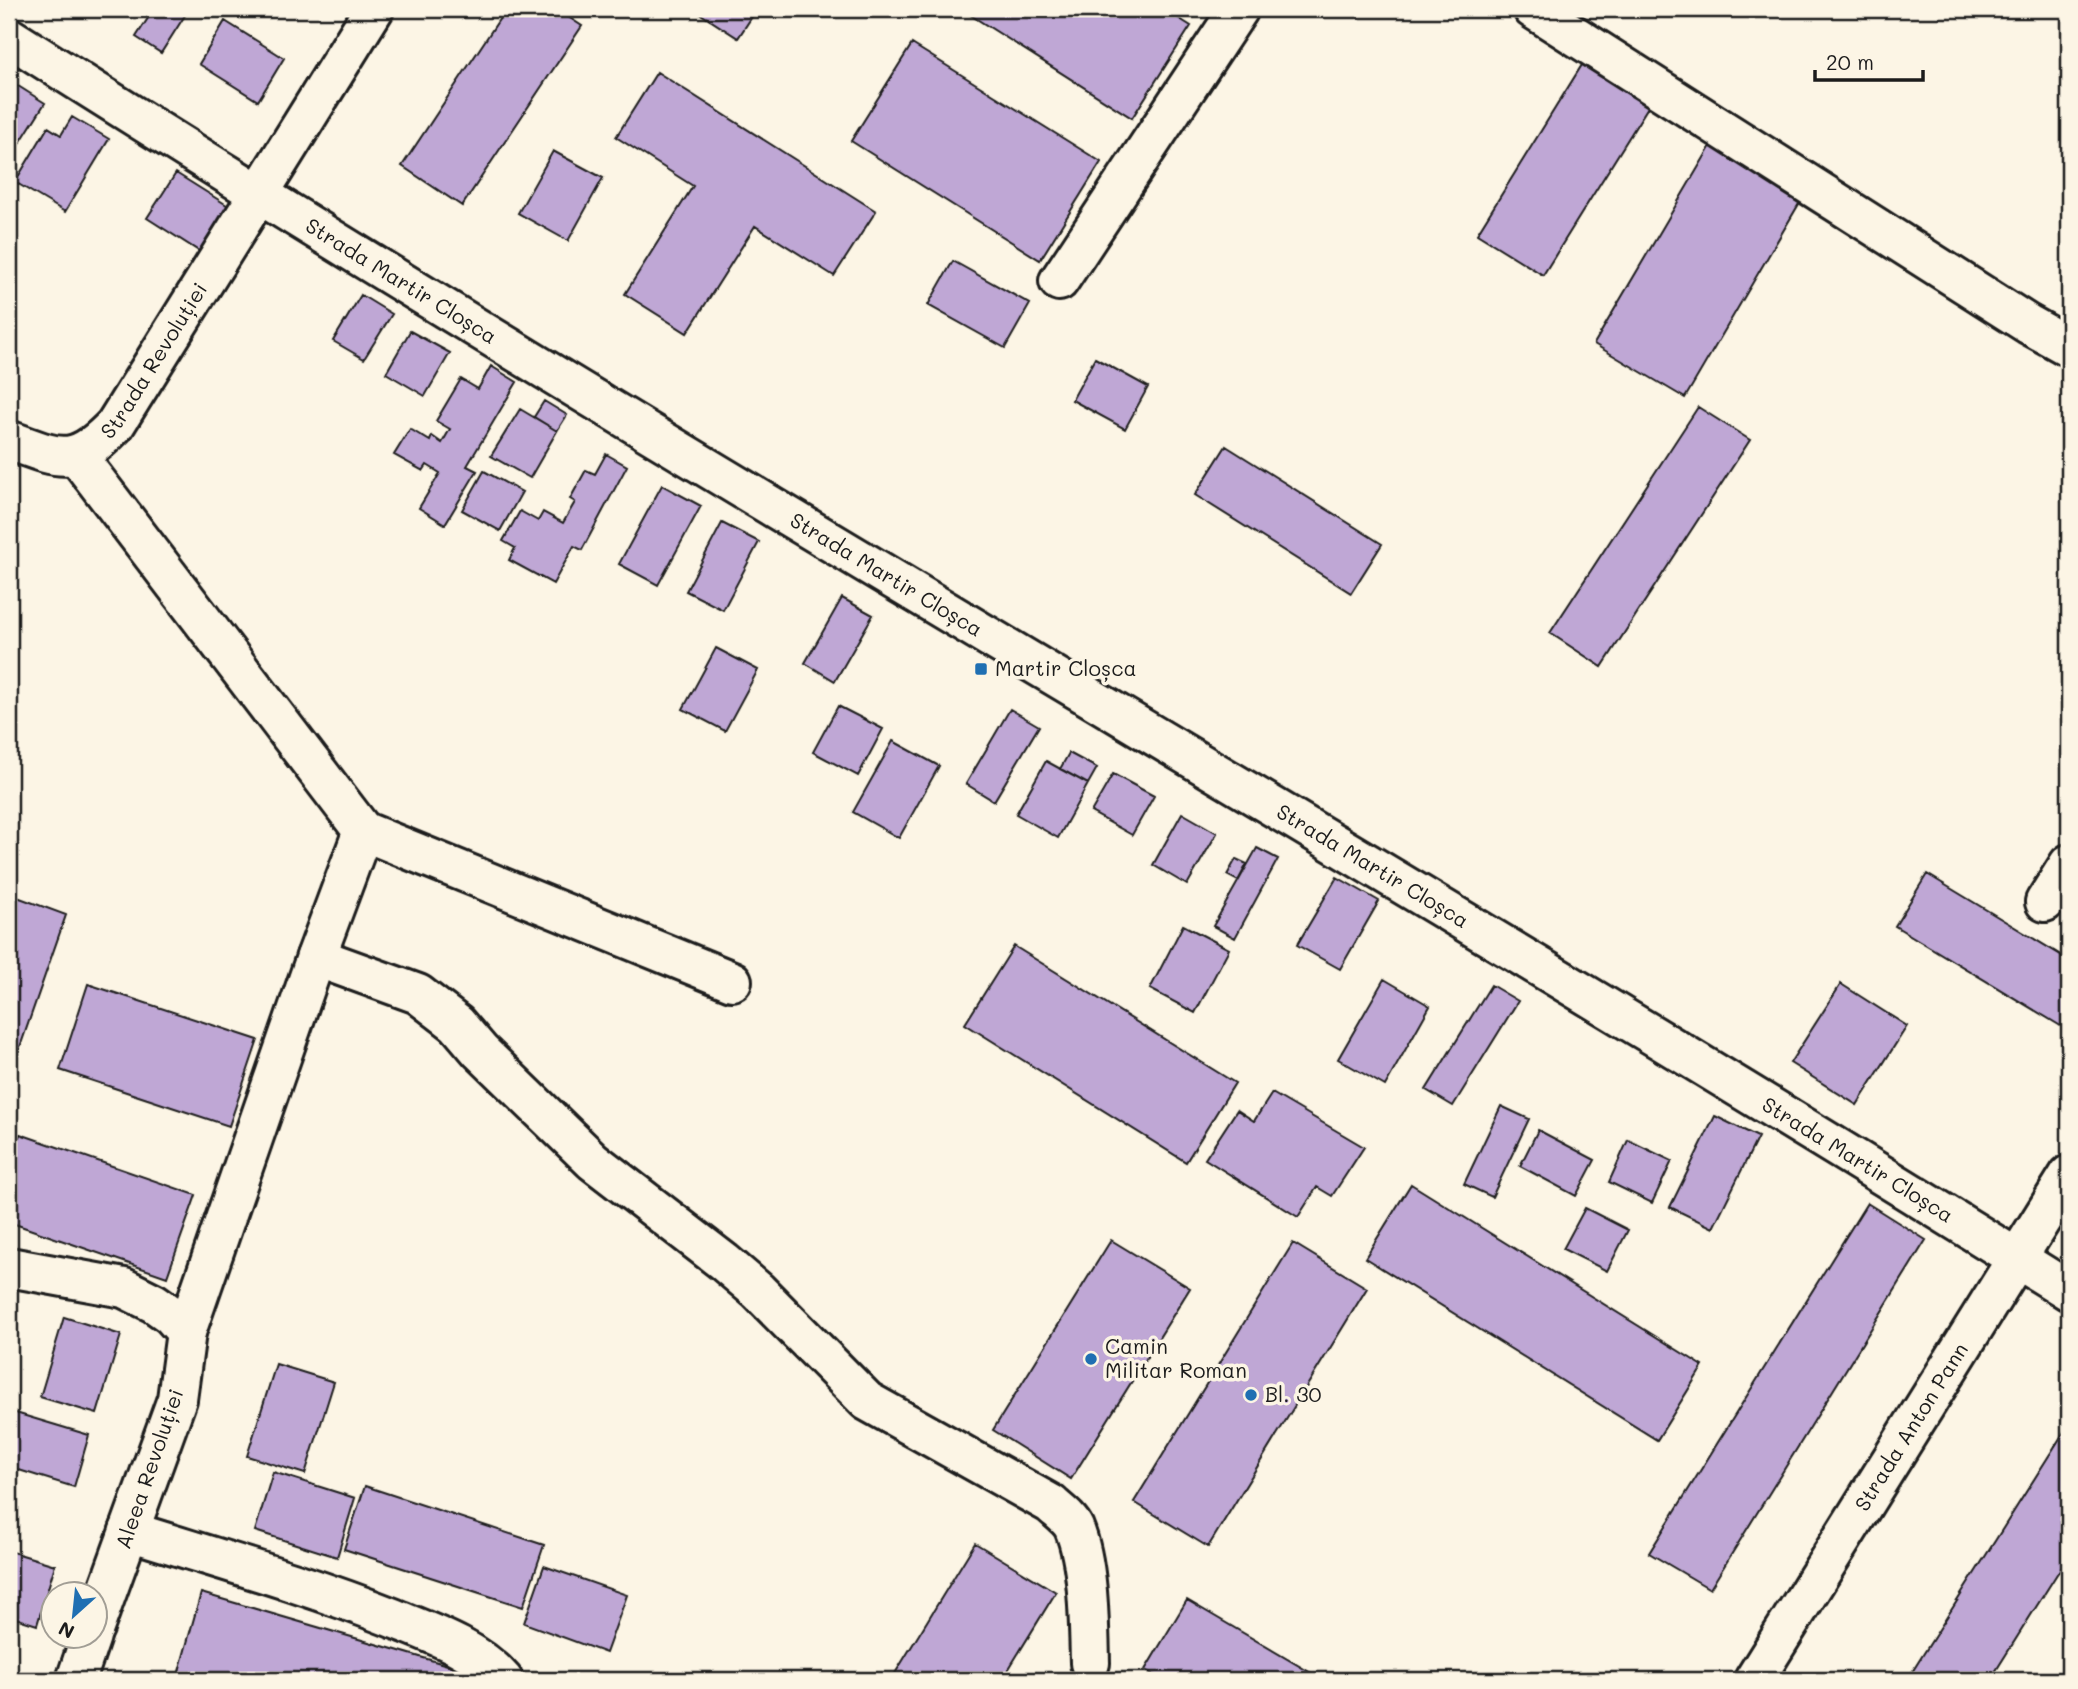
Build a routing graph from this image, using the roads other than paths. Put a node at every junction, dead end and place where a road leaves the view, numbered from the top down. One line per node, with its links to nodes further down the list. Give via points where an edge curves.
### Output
1 (374, 9): 5 (street, Strada Revoluției)
2 (1239, 9): 6 (street)
3 (1533, 9): 7 (street)
4 (9, 37): 5 (street, Strada Martir Cloșca)
5 (257, 194): 9 (street, Strada Revoluției, via 114,425); 16 (street, Strada Martir Cloșca)
6 (1059, 281)
7 (2069, 347)
8 (9, 440): 9 (street, via 59,457)
9 (77, 456): 10 (street)
10 (363, 831): 13 (street, Aleea Revoluției); 14 (street)
11 (2069, 864): 12 (street)
12 (2046, 902)
13 (316, 957): 19 (street, Aleea Revoluției); 23 (street, via 418,994 457,1024 593,1161 758,1291 867,1401 1051,1504 1073,1525 1082,1564)
14 (732, 981)
15 (2069, 1175): 16 (street, Strada Anton Pann)
16 (2018, 1259): 18 (street, Strada Martir Cloșca); 26 (street, Strada Anton Pann)
17 (9, 1267): 19 (street, via 124,1287 171,1315)
18 (2069, 1291)
19 (186, 1332): 20 (street, Aleea Revoluției, via 177,1399)
20 (129, 1531): 21 (street, Aleea Revoluției); 25 (street, via 336,1596 429,1632 484,1661)
21 (108, 1589)
22 (87, 1650): 24 (street)
23 (1090, 1663)
24 (76, 1680)
25 (503, 1680)
26 (1754, 1680)

